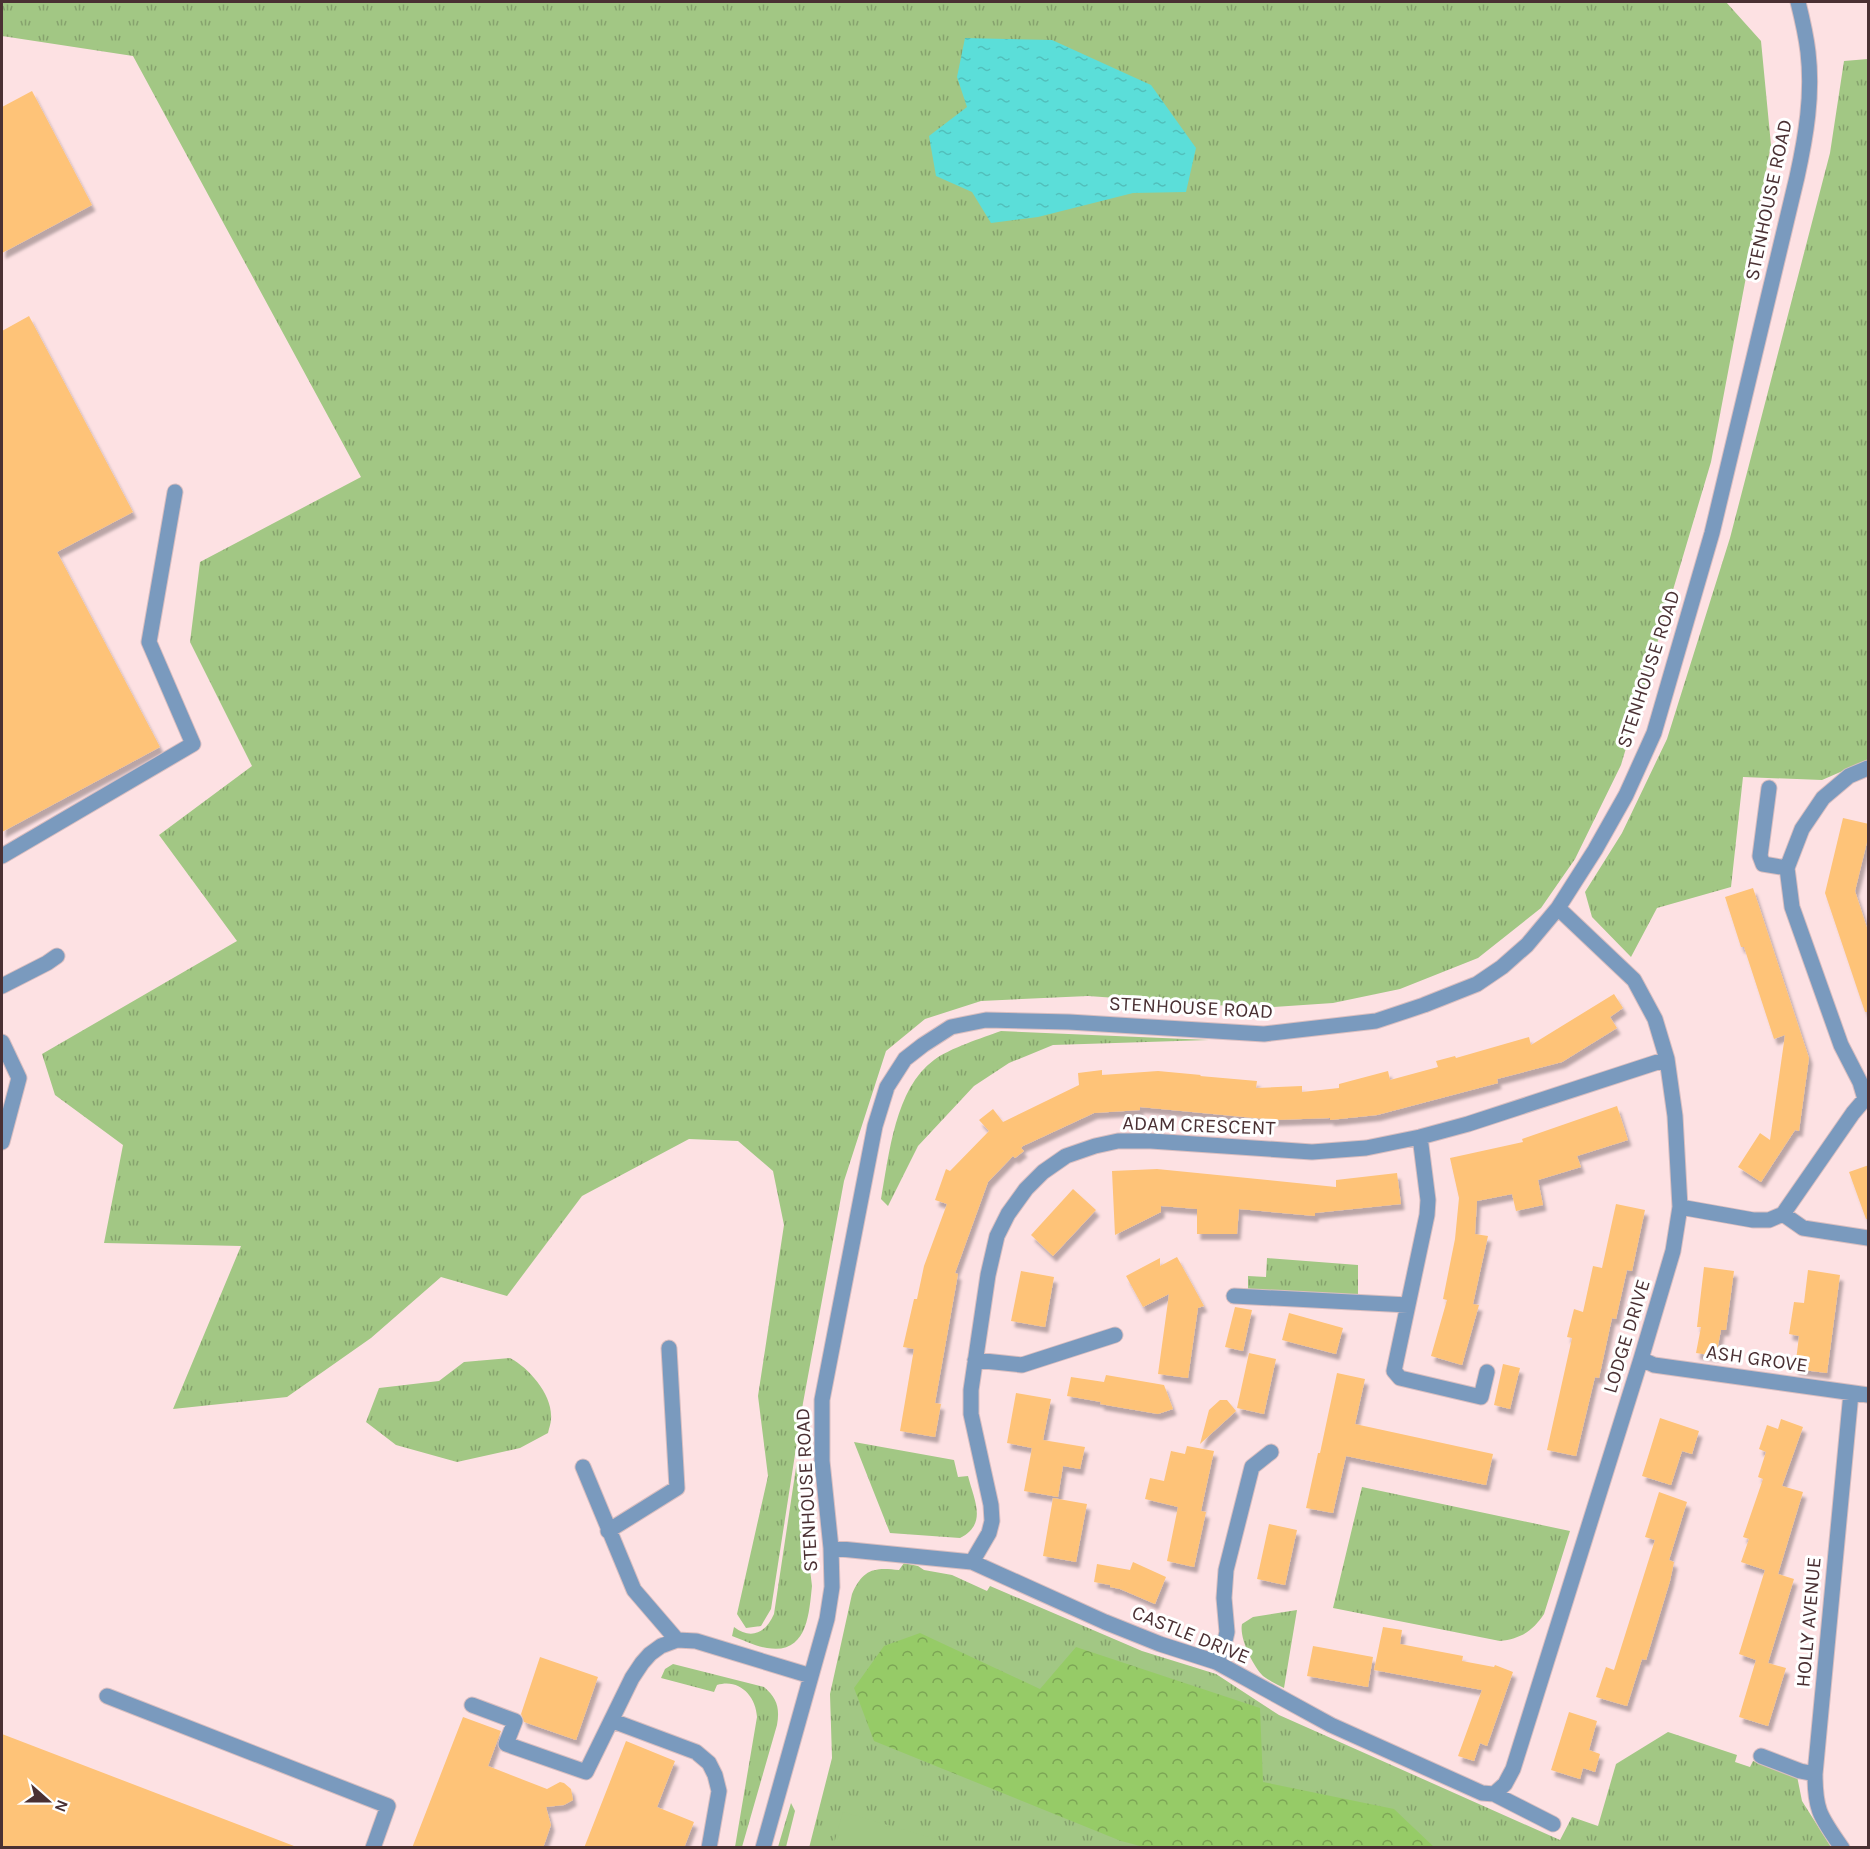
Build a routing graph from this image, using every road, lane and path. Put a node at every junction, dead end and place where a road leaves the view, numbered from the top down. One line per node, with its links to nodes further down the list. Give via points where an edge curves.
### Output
1 (1798, 2): 7 (street, STENHOUSE ROAD, via 1808,51 1808,123 1712,533 1654,733 1626,795)
2 (176, 492): 5 (street, via 149,642 193,744)
3 (1869, 768): 6 (street, via 1849,776 1823,798 1802,829)
4 (1770, 788): 6 (street, via 1760,856 1763,864)
5 (2, 856)
6 (1787, 868): 12 (street, via 1792,907 1842,1045)
7 (1558, 908): 11 (street, LODGE DRIVE, via 1634,980 1655,1019); 30 (street, STENHOUSE ROAD, via 1527,945 1477,984 1376,1021 1264,1034 986,1020 951,1027 905,1059 887,1087 875,1126 822,1400 822,1461)
8 (57, 956): 9 (street)
9 (2, 986)
10 (2, 1042): 14 (street, via 19,1078)
11 (1667, 1059): 13 (street, ADAM CRESCENT); 15 (street, LODGE DRIVE)
12 (1867, 1099): 16 (street, via 1853,1113)
13 (1420, 1137): 19 (street, via 1427,1215); 23 (street, ADAM CRESCENT, via 1366,1148 1312,1152 1118,1141 1066,1156 1026,1189 997,1236)
14 (2, 1142)
15 (1680, 1207): 16 (street, via 1753,1220 1769,1220); 22 (street, LODGE DRIVE, via 1673,1251)
16 (1783, 1214): 17 (street, via 1803,1228)
17 (1869, 1238)
18 (1234, 1296): 19 (street)
19 (1408, 1305): 24 (street, via 1394,1371 1400,1378 1481,1396)
20 (1115, 1335): 23 (street, via 1022,1365)
21 (669, 1348): 29 (street, via 677,1488)
22 (1641, 1359): 25 (street, ASH GROVE, via 1654,1365); 40 (street, LODGE DRIVE, via 1513,1768)
23 (975, 1360): 31 (street, ADAM CRESCENT, via 971,1414 992,1521)
24 (1487, 1372)
25 (1851, 1393): 26 (street, ASH GROVE); 39 (street, HOLLY AVENUE)
26 (1869, 1395)
27 (1271, 1452): 33 (street, via 1252,1467 1227,1570 1227,1632)
28 (583, 1467): 29 (street)
29 (608, 1531): 32 (street, via 634,1590)
30 (831, 1548): 31 (street, CASTLE DRIVE); 34 (street, STENHOUSE ROAD, via 832,1587)
31 (972, 1562): 33 (street, CASTLE DRIVE, via 1105,1622)
32 (677, 1640): 34 (street, via 696,1641); 37 (street, via 661,1646 642,1663)
33 (1216, 1662): 40 (street, CASTLE DRIVE, via 1331,1725 1482,1793)
34 (811, 1676): 44 (street, STENHOUSE ROAD)
35 (107, 1696): 42 (street, via 388,1806)
36 (472, 1704): 37 (street, via 515,1721 507,1744 586,1772)
37 (612, 1721): 43 (street, via 696,1752 709,1763 719,1791)
38 (1761, 1756): 39 (street)
39 (1815, 1774): 45 (street, HOLLY AVENUE, via 1819,1814)
40 (1494, 1794): 41 (street, CASTLE DRIVE)
41 (1553, 1824)
42 (374, 1848)
43 (709, 1848)
44 (763, 1848)
45 (1842, 1848)

